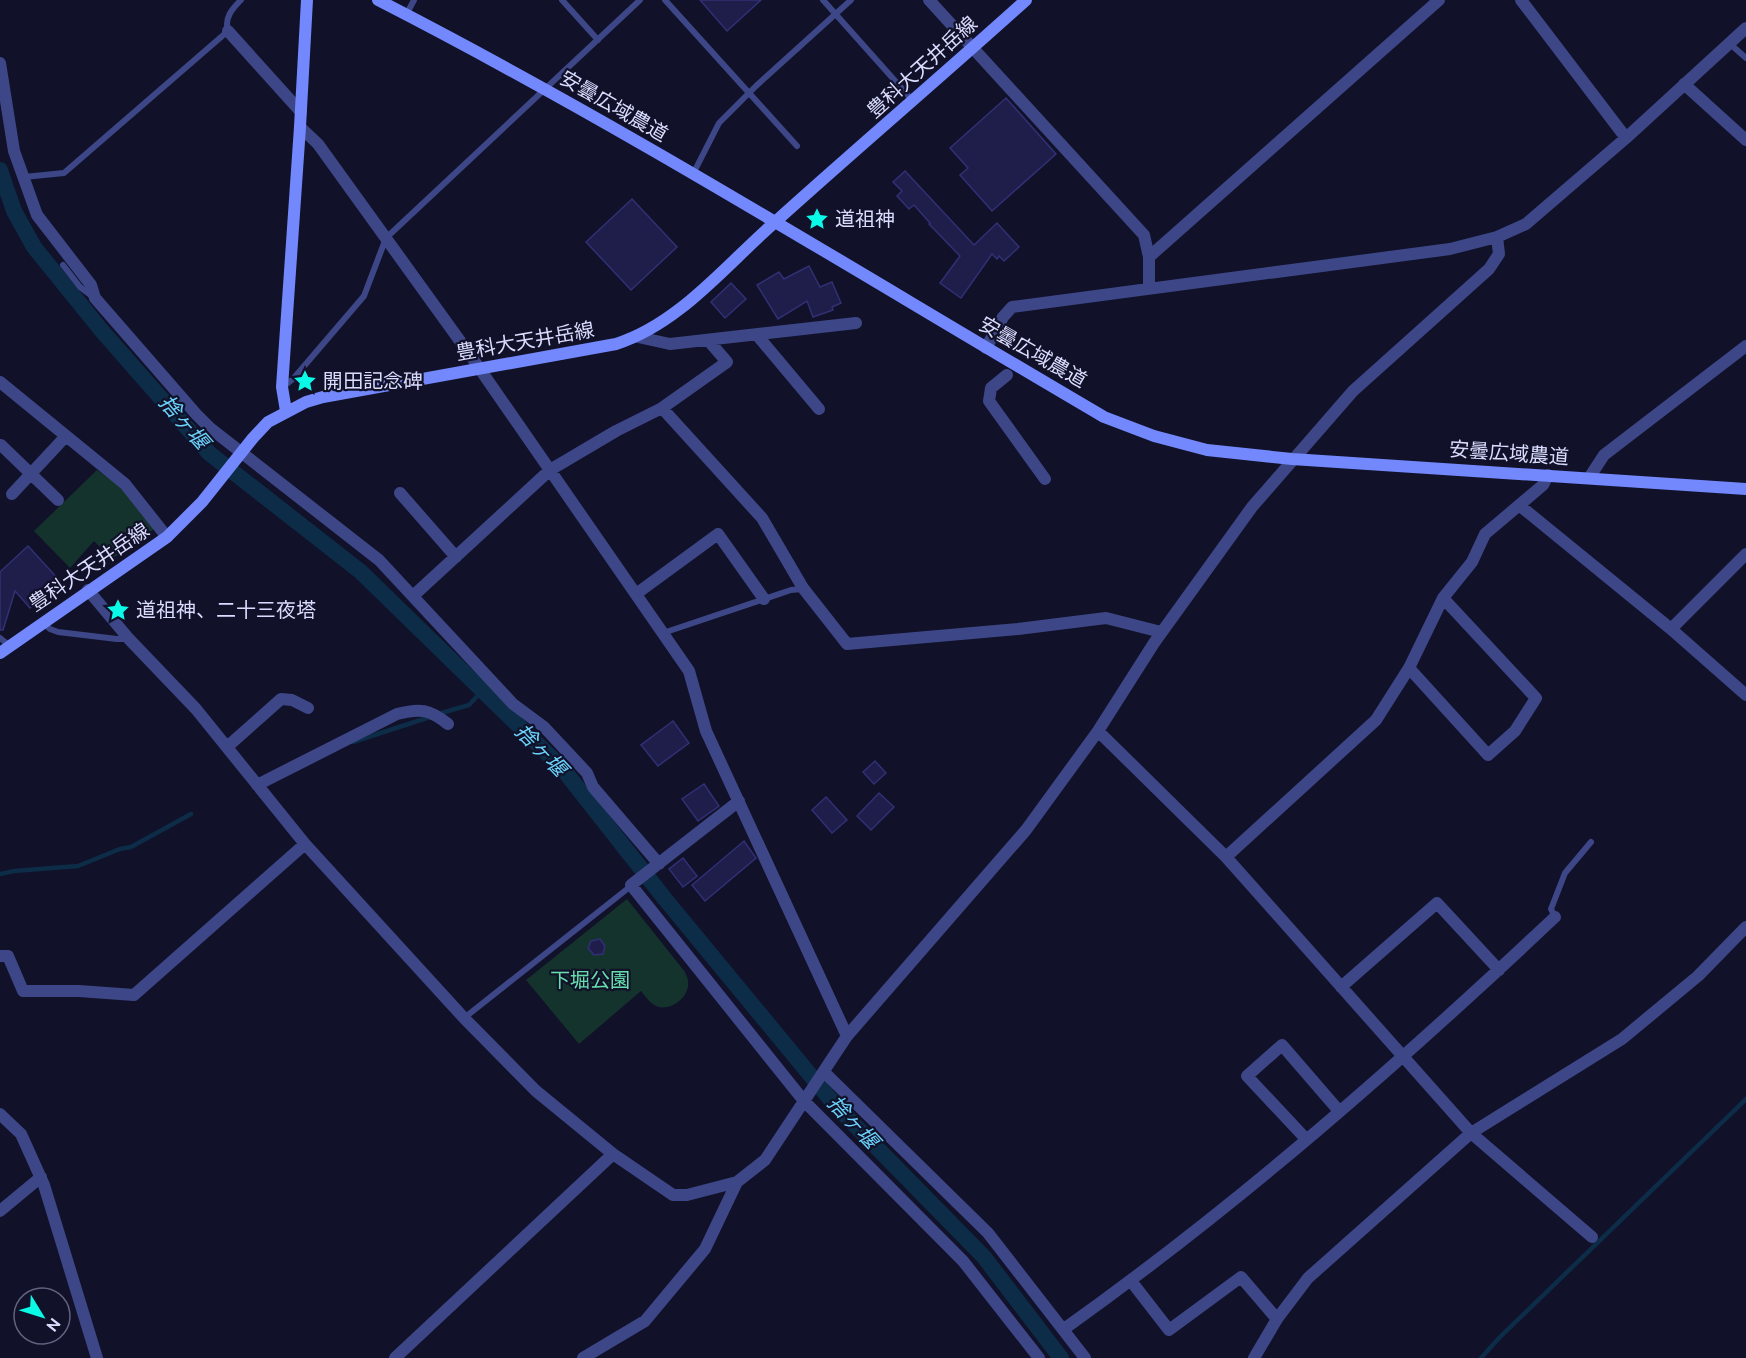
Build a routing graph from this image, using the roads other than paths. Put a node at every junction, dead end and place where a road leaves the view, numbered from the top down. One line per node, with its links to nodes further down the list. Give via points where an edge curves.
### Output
1 (242, 0): 17 (lane, via 229,14 225,23)
2 (307, 0): 27 (street)
3 (378, 0): 15 (street, 安曇広域農道)
4 (414, 0): 15 (lane)
5 (562, 0): 18 (lane)
6 (640, 0): 18 (lane)
7 (665, 0): 25 (lane)
8 (823, 0): 14 (lane)
9 (851, 0): 14 (lane)
10 (929, 0): 20 (street)
11 (1026, 0): 20 (street, 豊科大天井岳線)
12 (1439, 0): 37 (street)
13 (1521, 0): 29 (street)
14 (836, 14): 25 (lane); 26 (lane)
15 (406, 15): 24 (street, 安曇広域農道)
16 (1746, 28): 19 (street)
17 (228, 31): 27 (street); 33 (lane, via 64,172)
18 (598, 39): 24 (lane)
19 (1729, 43): 21 (lane); 23 (street)
20 (973, 48): 26 (street, 豊科大天井岳線); 37 (street, via 1144,235)
21 (1746, 58)
22 (0, 63): 33 (street, via 14,151)
23 (1684, 84): 29 (street); 30 (street)
24 (546, 89): 32 (street, 安曇広域農道); 36 (lane)
25 (749, 93): 31 (lane); 32 (lane, via 719,123)
26 (914, 101): 34 (street, 豊科大天井岳線)
27 (301, 112): 28 (street)
28 (300, 127): 36 (street, via 318,144); 50 (street)
29 (1626, 138): 35 (street, via 1526,224)
30 (1746, 140)
31 (797, 146)
32 (693, 174): 34 (street, 安曇広域農道)
33 (23, 177): 40 (street, via 37,215 91,285)
34 (775, 222): 43 (street, 豊科大天井岳線, via 706,287); 46 (street, 安曇広域農道)
35 (1497, 237): 39 (street, via 1439,250); 57 (street, via 1499,254 1489,268 1353,391)
36 (386, 238): 47 (street); 50 (lane, via 364,296)
37 (1149, 257): 39 (street)
38 (63, 266): 40 (lane)
39 (1149, 288): 46 (street, via 1012,307)
40 (95, 298): 56 (street, via 196,414)
41 (856, 323): 42 (street)
42 (757, 334): 44 (street); 52 (street)
43 (638, 337): 44 (street, via 670,344); 47 (street, 豊科大天井岳線)
44 (708, 339): 51 (street, via 727,362)
45 (1746, 346): 61 (street, via 1604,455)
46 (986, 348): 57 (street, 安曇広域農道, via 1104,417 1154,436 1207,450)
47 (479, 369): 53 (street, 豊科大天井岳線, via 323,397); 58 (street)
48 (1007, 375): 62 (street, via 991,388 989,401)
49 (0, 382): 54 (street)
50 (282, 387): 53 (street)
51 (662, 408): 58 (street); 71 (street, via 762,518)
52 (819, 409)
53 (286, 411): 56 (street, 豊科大天井岳線, via 268,422)
54 (66, 436): 59 (street); 68 (street, via 125,484)
55 (1, 445): 59 (street)
56 (239, 456): 68 (street, 豊科大天井岳線); 74 (street, via 379,560)
57 (1292, 459): 60 (street, 安曇広域農道); 79 (street)
58 (550, 470): 69 (street); 73 (street)
59 (31, 474): 65 (street); 66 (street)
60 (1548, 475): 61 (street, 安曇広域農道); 67 (street, via 1543,485)
61 (1589, 478): 63 (street, 安曇広域農道)
62 (1045, 479)
63 (1746, 489)
64 (400, 493): 69 (street)
65 (12, 494)
66 (58, 500)
67 (1519, 505): 75 (street, via 1485,534 1472,562); 78 (street)
68 (167, 537): 72 (street, 豊科大天井岳線)
69 (456, 557): 74 (street)
70 (1744, 560): 78 (street)
71 (803, 588): 76 (lane); 79 (street, via 847,644 1106,618)
72 (88, 590): 77 (street, 豊科大天井岳線); 81 (street)
73 (636, 594): 76 (street, via 718,534); 80 (street)
74 (413, 596): 94 (street, via 513,704 544,727 587,773 593,787)
75 (1443, 598): 83 (street); 83 (street, via 1536,698 1515,731 1488,755)
76 (764, 599): 80 (lane)
77 (42, 622): 81 (lane, via 58,632); 82 (street, 豊科大天井岳線)
78 (1671, 629): 84 (street)
79 (1161, 632): 87 (street)
80 (663, 633): 90 (street, via 689,671 706,731)
81 (129, 639): 88 (street)
82 (3, 646)
83 (1409, 668): 93 (street, via 1376,720)
84 (1746, 695)
85 (308, 708): 88 (street, via 281,699)
86 (448, 724): 89 (street, via 433,712 414,709 397,714)
87 (1098, 731): 93 (street); 102 (street, via 1026,830)
88 (227, 747): 89 (street)
89 (257, 785): 92 (street)
90 (739, 801): 94 (street); 102 (street)
91 (1591, 842): 96 (lane, via 1565,873 1551,909)
92 (305, 844): 98 (street, via 134,995 23,991 8,956); 101 (street)
93 (1226, 857): 100 (street)
94 (659, 864): 95 (street)
95 (634, 883): 101 (lane); 105 (street)
96 (1555, 917): 99 (street)
97 (1746, 927): 108 (street, via 1698,976 1622,1039)
98 (0, 956)
99 (1499, 970): 100 (street, via 1437,903); 103 (street)
100 (1341, 987): 103 (street)
101 (465, 1018): 110 (street, via 536,1091)
102 (848, 1036): 104 (street)
103 (1403, 1057): 106 (street); 108 (street)
104 (823, 1073): 105 (street); 117 (street, via 988,1233)
105 (806, 1097): 112 (street, via 765,1160); 121 (street, via 963,1261)
106 (1339, 1111): 109 (street); 109 (street, via 1282,1045 1247,1076)
107 (0, 1113): 111 (street, via 21,1134)
108 (1471, 1133): 114 (street); 116 (street, via 1308,1278)
109 (1306, 1138): 115 (street)
110 (613, 1155): 112 (street, via 673,1196); 119 (street)
111 (41, 1177): 113 (street); 118 (street)
112 (737, 1182): 120 (street, via 705,1249 645,1322)
113 (0, 1211)
114 (1592, 1237)
115 (1131, 1281): 116 (street, via 1169,1330 1241,1277); 117 (street)
116 (1277, 1319): 123 (street)
117 (1064, 1329): 122 (street)
118 (97, 1358)
119 (396, 1358)
120 (584, 1358)
121 (1039, 1358)
122 (1085, 1358)
123 (1254, 1358)

